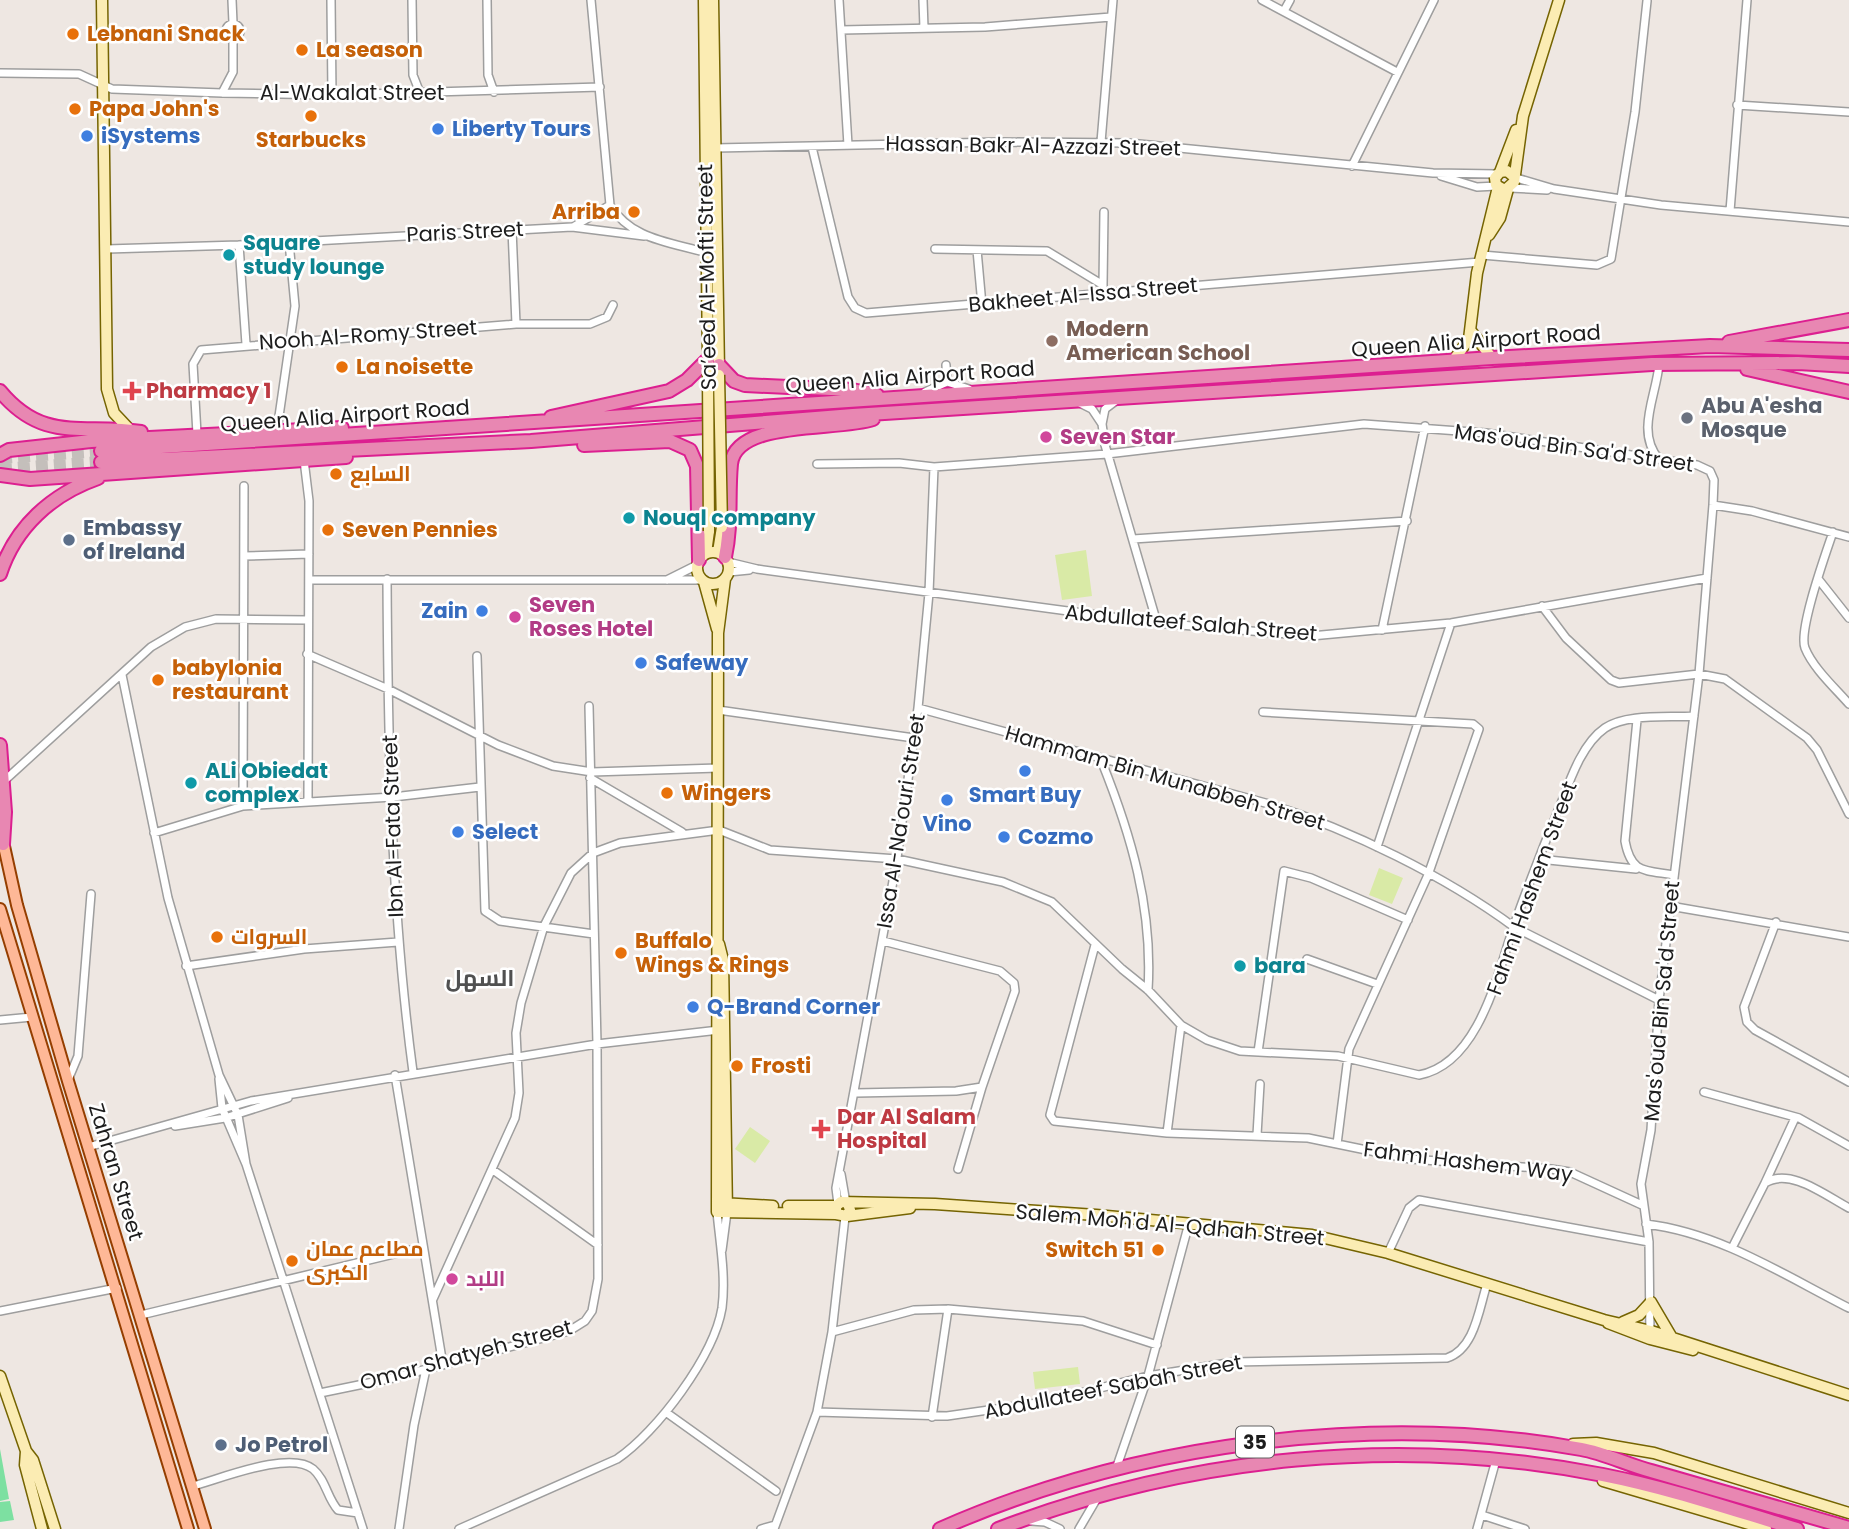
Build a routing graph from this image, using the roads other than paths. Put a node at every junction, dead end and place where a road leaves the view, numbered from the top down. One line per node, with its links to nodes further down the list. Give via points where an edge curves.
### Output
1 (102, 0): 25 (street)
2 (232, 0): 27 (street, via 233,23 240,31 233,38 233,72)
3 (331, 0): 29 (street)
4 (412, 0): 28 (street, via 413,75)
5 (487, 0): 26 (street, via 488,75)
6 (591, 0): 24 (street)
7 (704, 0): 56 (street, Sa’eed Al-Mofti Street)
8 (713, 0): 36 (street, Sa’eed Al-Mofti Street)
9 (839, 0): 21 (street)
10 (923, 0): 20 (street)
11 (1113, 0): 19 (street)
12 (1262, 0): 18 (street)
13 (1290, 0): 18 (street)
14 (1434, 0): 22 (street)
15 (1559, 0): 32 (street)
16 (1747, 0): 30 (street)
17 (1647, 1): 43 (street)
18 (1284, 11): 22 (street)
19 (1111, 17): 20 (street); 33 (street)
20 (924, 28): 21 (street)
21 (841, 30): 34 (street)
22 (1397, 72): 37 (street)
23 (0, 73): 25 (street, via 79,74)
24 (600, 87): 26 (street, Al-Wakalat Street); 44 (street)
25 (105, 88): 27 (street, Al-Wakalat Street); 53 (street)
26 (494, 92): 28 (street, Al-Wakalat Street)
27 (222, 93): 29 (street, Al-Wakalat Street)
28 (419, 93): 29 (street, Al-Wakalat Street)
29 (332, 95)
30 (1737, 105): 31 (street); 45 (street)
31 (1849, 112)
32 (1522, 116): 39 (street); 40 (street)
33 (1101, 142): 34 (street, Hassan Bakr Al-Azzazi Street); 37 (street, Hassan Bakr Al-Azzazi Street)
34 (848, 145): 35 (street, Hassan Bakr Al-Azzazi Street)
35 (812, 147): 36 (street, Hassan Bakr Al-Azzazi Street); 60 (street, Bakheet Al-Issa Street, via 848,297 855,308 873,313)
36 (715, 148): 74 (street, Sa’eed Al-Mofti Street)
37 (1352, 166): 38 (street, Hassan Bakr Al-Azzazi Street)
38 (1433, 173): 39 (street, Hassan Bakr Al-Azzazi Street); 41 (street, Hassan Bakr Al-Azzazi Street, via 1478,187)
39 (1498, 173): 40 (street, via 1507,171); 41 (street)
40 (1513, 176): 41 (street); 42 (street)
41 (1503, 188): 42 (street, Hassan Bakr Al-Azzazi Street); 57 (street)
42 (1555, 190): 43 (street)
43 (1622, 200): 45 (street); 57 (street, Bakheet Al-Issa Street, via 1608,263)
44 (610, 205): 48 (street, Paris Street); 50 (street, via 621,222)
45 (1730, 211): 47 (street)
46 (1104, 212): 58 (street)
47 (1849, 222)
48 (572, 227): 49 (street, Paris Street); 50 (street, Paris Street)
49 (512, 229): 51 (street, Paris Street); 62 (street)
50 (644, 236): 56 (street)
51 (289, 242): 52 (street, Paris Street); 64 (street, via 295,306)
52 (239, 245): 53 (street, Paris Street); 65 (street)
53 (107, 249): 87 (street, via 107,389 111,407)
54 (935, 250): 55 (street)
55 (978, 250): 58 (street, via 1049,252); 60 (street)
56 (707, 253): 74 (street, Sa’eed Al-Mofti Street)
57 (1481, 258): 58 (street, Bakheet Al-Issa Street, via 1345,276); 63 (street)
58 (1103, 289): 60 (street, Bakheet Al-Issa Street)
59 (614, 305): 62 (street, Nooh Al-Romy Street, via 607,317 590,324)
60 (982, 305)
61 (1849, 320): 66 (highway)
62 (516, 324): 64 (street, Nooh Al-Romy Street)
63 (1471, 331): 68 (street); 69 (street)
64 (289, 343): 65 (street, Nooh Al-Romy Street); 88 (street)
65 (246, 344): 90 (street, Nooh Al-Romy Street, via 201,350 194,358)
66 (1710, 346): 67 (highway, Queen Alia Airport Road); 68 (highway, Queen Alia Airport Road)
67 (1849, 349)
68 (1492, 358): 69 (highway, Queen Alia Airport Road)
69 (1453, 361): 77 (highway, Queen Alia Airport Road)
70 (1716, 363): 71 (highway, Queen Alia Airport Road); 73 (highway, Queen Alia Airport Road); 78 (highway)
71 (1659, 364): 81 (highway, Queen Alia Airport Road); 96 (street, via 1647,429)
72 (946, 365): 75 (street)
73 (1849, 366)
74 (713, 369): 80 (highway, via 746,386 852,390); 84 (highway, via 669,391 584,407); 110 (street, Sa’eed Al-Mofti Street, bridge, via 709,531); 111 (street, Sa’eed Al-Mofti Street, bridge)
75 (947, 382): 77 (street); 79 (street)
76 (0, 391): 87 (highway, via 19,411 53,428)
77 (980, 391): 79 (highway, Queen Alia Airport Road)
78 (1849, 391)
79 (914, 396): 80 (highway, Queen Alia Airport Road)
80 (888, 398): 84 (highway, Queen Alia Airport Road)
81 (1119, 398): 82 (highway, Queen Alia Airport Road); 85 (street, via 1105,409)
82 (1078, 401): 83 (highway, Queen Alia Airport Road); 85 (street, via 1092,409)
83 (890, 413): 92 (highway, Queen Alia Airport Road); 111 (highway, via 860,423 761,434 744,442 731,464 731,532)
84 (534, 423): 89 (highway, Queen Alia Airport Road)
85 (1102, 424): 94 (street)
86 (1425, 426): 94 (street, Mas'oud Bin Sa'd Street, via 1343,426); 96 (street, Mas'oud Bin Sa'd Street); 104 (street)
87 (131, 430): 91 (highway)
88 (277, 430): 89 (highway, via 364,428); 90 (highway)
89 (384, 433): 93 (highway, Queen Alia Airport Road, via 101,456)
90 (197, 434): 91 (highway)
91 (166, 436): 95 (highway, via 9,450)
92 (531, 441): 93 (highway, Queen Alia Airport Road); 110 (highway, via 566,445 670,441 685,445 697,466)
93 (376, 448): 97 (highway, via 345,457)
94 (1107, 454): 99 (street, Mas'oud Bin Sa'd Street); 107 (street)
95 (0, 456)
96 (1659, 458): 103 (street, Mas'oud Bin Sa'd Street, via 1710,471)
97 (304, 460): 100 (highway); 108 (street)
98 (817, 464): 99 (street, Mas'oud Bin Sa'd Street)
99 (934, 467): 119 (street, Issa Al-Na'ouri Street)
100 (113, 473): 101 (highway, via 20,479); 112 (highway, via 72,488 36,514)
101 (0, 475)
102 (244, 486): 109 (street)
103 (1713, 505): 105 (street); 113 (street, Mas'oud Bin Sa'd Street)
104 (1407, 521): 107 (street); 126 (street)
105 (1833, 532): 106 (street); 117 (street)
106 (1849, 537)
107 (1133, 538): 124 (street)
108 (309, 554): 109 (street); 115 (street)
109 (244, 556): 122 (street)
110 (701, 559): 111 (street); 116 (street); 118 (street)
111 (725, 565): 118 (street, via 715,584); 119 (street, Abdullateef Salah Street); 127 (street, Sa’eed Al-Mofti Street)
112 (0, 574)
113 (1707, 578): 120 (street, Abdullateef Salah Street); 130 (street, Mas'oud Bin Sa'd Street)
114 (387, 579): 115 (street); 116 (street); 132 (street, Ibn Al-Fata Street)
115 (309, 580): 123 (street)
116 (667, 580): 118 (street)
117 (1819, 580): 121 (street); 133 (street, via 1803,644)
118 (703, 581): 127 (street)
119 (929, 593): 124 (street, Abdullateef Salah Street); 135 (street, Issa Al-Na'ouri Street)
120 (1542, 606): 125 (street, Abdullateef Salah Street); 130 (street, via 1566,638 1615,682)
121 (1849, 618)
122 (243, 619): 123 (street); 131 (street, via 185,626 150,647); 151 (street)
123 (308, 620): 128 (street)
124 (1157, 623): 126 (street, Abdullateef Salah Street, via 1311,636)
125 (1451, 623): 126 (street, Abdullateef Salah Street); 139 (street)
126 (1382, 630)
127 (718, 633): 136 (street)
128 (307, 654): 132 (street); 150 (street)
129 (477, 656): 141 (street)
130 (1699, 674): 138 (street, Mas'oud Bin Sa'd Street); 152 (street, via 1725,679 1807,737)
131 (122, 675): 147 (street); 155 (street)
132 (388, 689): 141 (street); 149 (street, Ibn Al-Fata Street)
133 (1849, 704)
134 (589, 706): 146 (street, Omar Shatyeh Street)
135 (918, 708): 142 (street, Issa Al-Na'ouri Street); 144 (street, Hammam Bin Munabbeh Street)
136 (718, 710): 142 (street); 145 (street)
137 (1263, 712): 139 (street)
138 (1694, 716): 140 (street, Fahmi Hashem Street); 164 (street, Mas'oud Bin Sa'd Street)
139 (1419, 719): 158 (street); 163 (street, via 1473,724 1479,729)
140 (1637, 720): 161 (street, Fahmi Hashem Street, via 1606,727 1592,741 1571,777); 162 (street, via 1625,841 1629,859)
141 (480, 736): 146 (street, via 523,757); 148 (street)
142 (914, 738): 160 (street, Issa Al-Na'ouri Street)
143 (0, 745): 147 (highway)
144 (1101, 760): 158 (street, Hammam Bin Munabbeh Street, via 1269,804); 180 (street, via 1129,832 1140,881 1149,937)
145 (718, 768): 146 (street); 154 (street)
146 (592, 775): 156 (street); 159 (street, Omar Shatyeh Street)
147 (3, 782): 157 (highway)
148 (480, 787): 149 (street); 170 (street, via 485,911 499,922)
149 (393, 797): 150 (street); 175 (street, Ibn Al-Fata Street)
150 (308, 800): 151 (street)
151 (243, 806): 155 (street)
152 (1849, 814)
153 (0, 824): 157 (main road, Zahran Street)
154 (719, 830): 156 (street); 160 (street, Fahmi Hashem Street, via 770,849); 185 (street, via 719,944 723,956)
155 (154, 833): 178 (street)
156 (682, 833): 159 (street, via 621,843)
157 (3, 844): 193 (main road, Zahran Street, via 16,905)
158 (1377, 847): 163 (street, Hammam Bin Munabbeh Street)
159 (593, 853): 170 (street, via 562,887); 172 (street, Omar Shatyeh Street)
160 (897, 859): 174 (street, Issa Al-Na'ouri Street); 176 (street, Fahmi Hashem Street, via 992,878 1043,898)
161 (1539, 859): 162 (street); 171 (street, Fahmi Hashem Street)
162 (1640, 869): 164 (street)
163 (1428, 875): 168 (street); 171 (street, Hammam Bin Munabbeh Street)
164 (1674, 875): 166 (street, Mas'oud Bin Sa'd Street)
165 (91, 894): 193 (street, via 78,1056)
166 (1670, 906): 169 (street); 181 (street, Mas'oud Bin Sa'd Street)
167 (0, 909): 182 (main road, Zahran Street)
168 (1408, 920): 179 (street); 187 (street, via 1284,871)
169 (1776, 922): 173 (street); 194 (street, via 1744,1007 1745,1017 1755,1030)
170 (544, 926): 172 (street); 188 (street, via 521,1003)
171 (1514, 927): 181 (street, Hammam Bin Munabbeh Street); 189 (street, Fahmi Hashem Street, via 1491,1000 1450,1059 1419,1076)
172 (594, 934): 186 (street, Omar Shatyeh Street)
173 (1849, 937)
174 (883, 941): 196 (street, via 974,962 1000,971 1014,983 1014,999); 198 (street, Issa Al-Na'ouri Street)
175 (398, 942): 178 (street); 190 (street, Ibn Al-Fata Street)
176 (1095, 945): 180 (street, Fahmi Hashem Street); 206 (street, Fahmi Hashem Way, via 1051,1118 1058,1123)
177 (1307, 959): 179 (street)
178 (186, 965): 191 (street)
179 (1377, 984): 189 (street)
180 (1148, 990): 184 (street, Fahmi Hashem Street)
181 (1659, 1000): 215 (street, Mas'oud Bin Sa'd Street)
182 (32, 1017): 183 (street); 228 (main road, Zahran Street)
183 (0, 1020)
184 (1181, 1025): 187 (street, Fahmi Hashem Street, via 1217,1044); 206 (street)
185 (719, 1030): 186 (street); 216 (street)
186 (597, 1044): 188 (street); 222 (street, Omar Shatyeh Street)
187 (1258, 1052): 189 (street, Fahmi Hashem Street)
188 (515, 1057): 190 (street); 213 (street, via 519,1093 515,1118)
189 (1347, 1058): 208 (street)
190 (413, 1072): 192 (street)
191 (219, 1075): 200 (street); 201 (street)
192 (395, 1075): 199 (street); 223 (street)
193 (68, 1081): 210 (main road, Zahran Street)
194 (1849, 1082)
195 (1260, 1084): 207 (street)
196 (982, 1087): 198 (street); 212 (street)
197 (1704, 1092): 204 (street)
198 (856, 1093): 218 (street, Issa Al-Na'ouri Street, via 841,1173)
199 (299, 1094): 200 (street); 202 (street)
200 (234, 1104): 201 (street); 202 (street)
201 (222, 1108): 203 (street); 205 (street)
202 (238, 1115): 203 (street); 211 (street)
203 (225, 1118): 205 (street); 211 (street)
204 (1795, 1118): 209 (street); 214 (street)
205 (164, 1127): 210 (street)
206 (1167, 1133): 207 (street, Fahmi Hashem Way)
207 (1256, 1135): 208 (street, Fahmi Hashem Way)
208 (1337, 1144): 215 (street, Fahmi Hashem Way, via 1410,1159 1570,1172)
209 (1849, 1146)
210 (88, 1147): 234 (main road, Zahran Street)
211 (246, 1164): 226 (street)
212 (958, 1168)
213 (493, 1170): 222 (street); 229 (street)
214 (1765, 1183): 217 (street, via 1778,1177 1791,1179); 224 (street)
215 (1642, 1205): 220 (street, Mas'oud Bin Sa'd Street)
216 (721, 1208): 218 (street, Salem Moh'd Al-Qdhah Street); 249 (street, via 727,1232 722,1251 722,1307 715,1333)
217 (1849, 1208)
218 (842, 1209): 219 (street, Salem Moh'd Al-Qdhah Street, via 935,1204); 237 (street, Issa Al-Na'ouri Street)
219 (1189, 1223): 225 (street, Salem Moh'd Al-Qdhah Street, via 1312,1235); 240 (street)
220 (1646, 1224): 221 (street, Mas'oud Bin Sa'd Street); 224 (street)
221 (1648, 1242): 225 (street, via 1419,1200 1409,1208); 230 (street, Mas'oud Bin Sa'd Street)
222 (598, 1245): 242 (street, Omar Shatyeh Street, via 596,1297 585,1321 569,1331)
223 (424, 1247): 226 (street); 229 (street)
224 (1732, 1248): 231 (street)
225 (1388, 1253): 227 (street, Salem Moh'd Al-Qdhah Street)
226 (284, 1281): 234 (street); 246 (street)
227 (1487, 1284): 235 (street, Salem Moh'd Al-Qdhah Street); 244 (street, Abdullateef Sabah Street, via 1467,1343 1447,1358 1247,1361)
228 (117, 1288): 233 (street); 267 (main road, Zahran Street)
229 (433, 1299): 242 (street)
230 (1651, 1302): 236 (street, via 1639,1315); 238 (street, Mas'oud Bin Sa'd Street); 239 (street)
231 (1849, 1308)
232 (948, 1309): 237 (street, via 914,1310); 240 (street, via 1083,1321); 250 (street)
233 (0, 1311)
234 (141, 1315): 256 (main road, Zahran Street)
235 (1604, 1321): 236 (street, Salem Moh'd Al-Qdhah Street); 238 (street, Salem Moh'd Al-Qdhah Street)
236 (1622, 1322): 238 (street, Salem Moh'd Al-Qdhah Street)
237 (832, 1332): 248 (street, Issa Al-Na'ouri Street)
238 (1650, 1335): 239 (street, Salem Moh'd Al-Qdhah Street); 241 (street, Salem Moh'd Al-Qdhah Street)
239 (1671, 1336): 241 (street, Salem Moh'd Al-Qdhah Street)
240 (1157, 1345): 244 (street)
241 (1706, 1351): 247 (street, Salem Moh'd Al-Qdhah Street)
242 (443, 1365): 243 (street, Omar Shatyeh Street)
243 (426, 1370): 246 (street, Omar Shatyeh Street); 270 (street)
244 (1148, 1376): 250 (street, Abdullateef Sabah Street, via 1044,1402); 255 (street)
245 (0, 1377): 252 (street)
246 (320, 1392): 259 (street)
247 (1849, 1395)
248 (817, 1412): 250 (street, Abdullateef Sabah Street); 263 (street, Issa Al-Na'ouri Street)
249 (667, 1413): 257 (street); 271 (street, via 617,1459)
250 (932, 1417)
251 (1555, 1446): 255 (highway, 35, via 1421,1436 1288,1438); 260 (street, via 1597,1443 1654,1453); 264 (highway, 35, via 1583,1449)
252 (26, 1451): 265 (street, via 25,1465); 266 (street)
253 (1496, 1460): 254 (highway, 35); 258 (highway, 35, via 1403,1456 1258,1462 1154,1481); 261 (street)
254 (1563, 1468): 279 (street); 280 (highway, 35, via 1638,1483)
255 (1116, 1469): 273 (highway, 35, via 1034,1493)
256 (193, 1486): 259 (street, via 286,1461 298,1462 318,1475 338,1510); 268 (main road, Zahran Street)
257 (775, 1491)
258 (1097, 1498): 262 (highway, 35); 276 (street)
259 (358, 1513): 269 (street)
260 (1849, 1513)
261 (1482, 1514): 277 (street); 278 (street)
262 (1020, 1521): 274 (highway, 35); 275 (street, via 1045,1522)
263 (775, 1527): 272 (street)
264 (1849, 1528)
265 (42, 1529)
266 (55, 1529)
267 (188, 1529)
268 (205, 1529)
269 (363, 1529)
270 (399, 1529)
271 (459, 1529)
272 (761, 1529)
273 (940, 1529)
274 (998, 1529)
275 (1060, 1529)
276 (1079, 1529)
277 (1477, 1529)
278 (1525, 1529)
279 (1766, 1529)
280 (1797, 1529)

